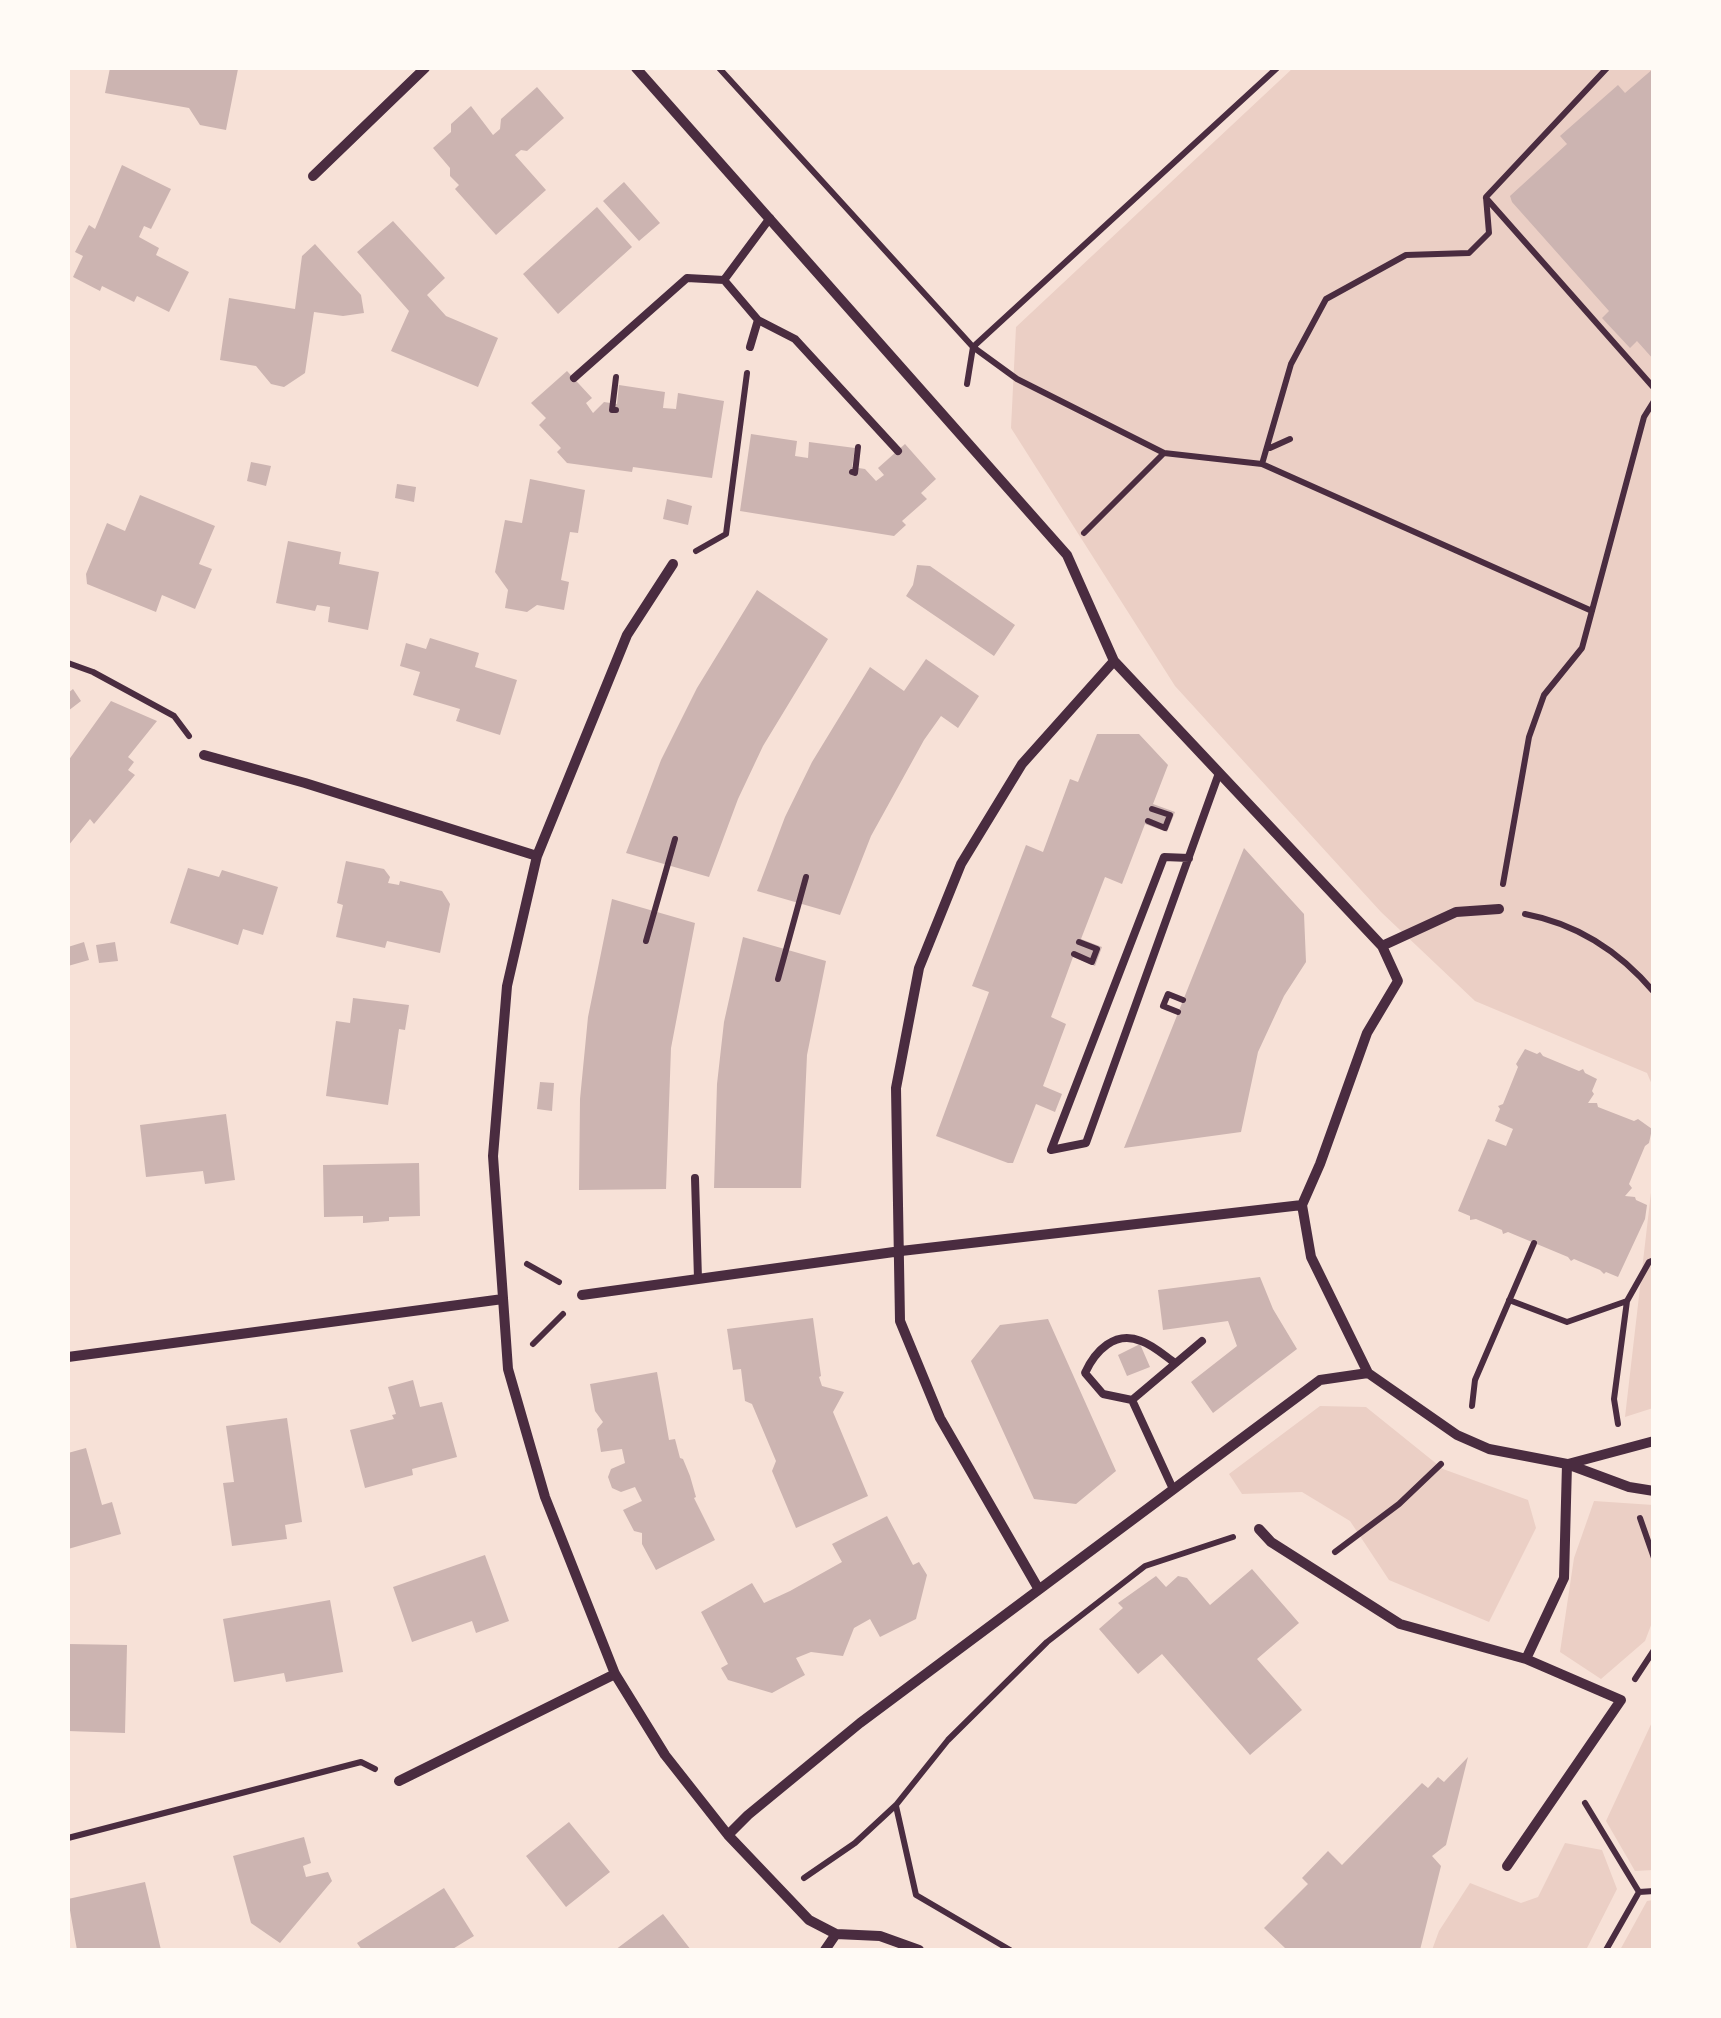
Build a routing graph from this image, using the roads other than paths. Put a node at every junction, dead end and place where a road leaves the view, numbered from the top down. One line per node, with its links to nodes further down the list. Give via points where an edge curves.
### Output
1 (425, 68): 3 (street)
2 (636, 68): 4 (street)
3 (312, 176)
4 (770, 218): 5 (lane); 11 (street, via 1067,555)
5 (724, 280): 6 (lane); 8 (lane, via 687,278)
6 (758, 320): 7 (lane); 9 (lane, via 795,338)
7 (750, 347)
8 (574, 378)
9 (898, 451)
10 (673, 564): 14 (street, via 627,635)
11 (1114, 660): 13 (street); 20 (street, via 1022,764 960,864 919,968 896,1088)
12 (204, 756): 14 (street)
13 (1219, 773): 15 (lane); 17 (street)
14 (536, 856): 23 (street, via 508,986 493,1156)
15 (1189, 858): 15 (lane, via 1086,1142 1051,1150 1164,857)
16 (1499, 909): 17 (street, via 1456,912)
17 (1382, 946): 19 (street, via 1398,981 1367,1032)
18 (695, 1178): 21 (lane)
19 (1302, 1205): 20 (street); 27 (street, via 1312,1258)
20 (901, 1251): 21 (street); 34 (street, via 900,1321 940,1418)
21 (698, 1279): 22 (street)
22 (582, 1295)
23 (503, 1299): 25 (street); 36 (street, via 508,1370 544,1497)
24 (1202, 1341): 26 (lane)
25 (68, 1357)
26 (1175, 1364): 28 (lane); 28 (lane, via 1139,1339 1112,1341 1094,1352 1086,1373 1094,1384 1103,1394)
27 (1368, 1372): 30 (street, via 1457,1435 1489,1449); 31 (street, via 1320,1380)
28 (1132, 1400): 31 (lane)
29 (1654, 1441): 30 (street)
30 (1567, 1464): 32 (street); 35 (street, via 1564,1578)
31 (1172, 1488): 34 (street)
32 (1654, 1492)
33 (1258, 1529): 35 (street, via 1400,1624)
34 (1038, 1588): 38 (street, via 860,1723)
35 (1526, 1659): 39 (street, via 1621,1700)
36 (615, 1674): 37 (street); 38 (street, via 665,1756)
37 (399, 1781)
38 (728, 1836): 40 (street, via 809,1920)
39 (1507, 1866)
40 (836, 1934): 41 (street); 42 (street, via 880,1936)
41 (825, 1950)
42 (919, 1950)

